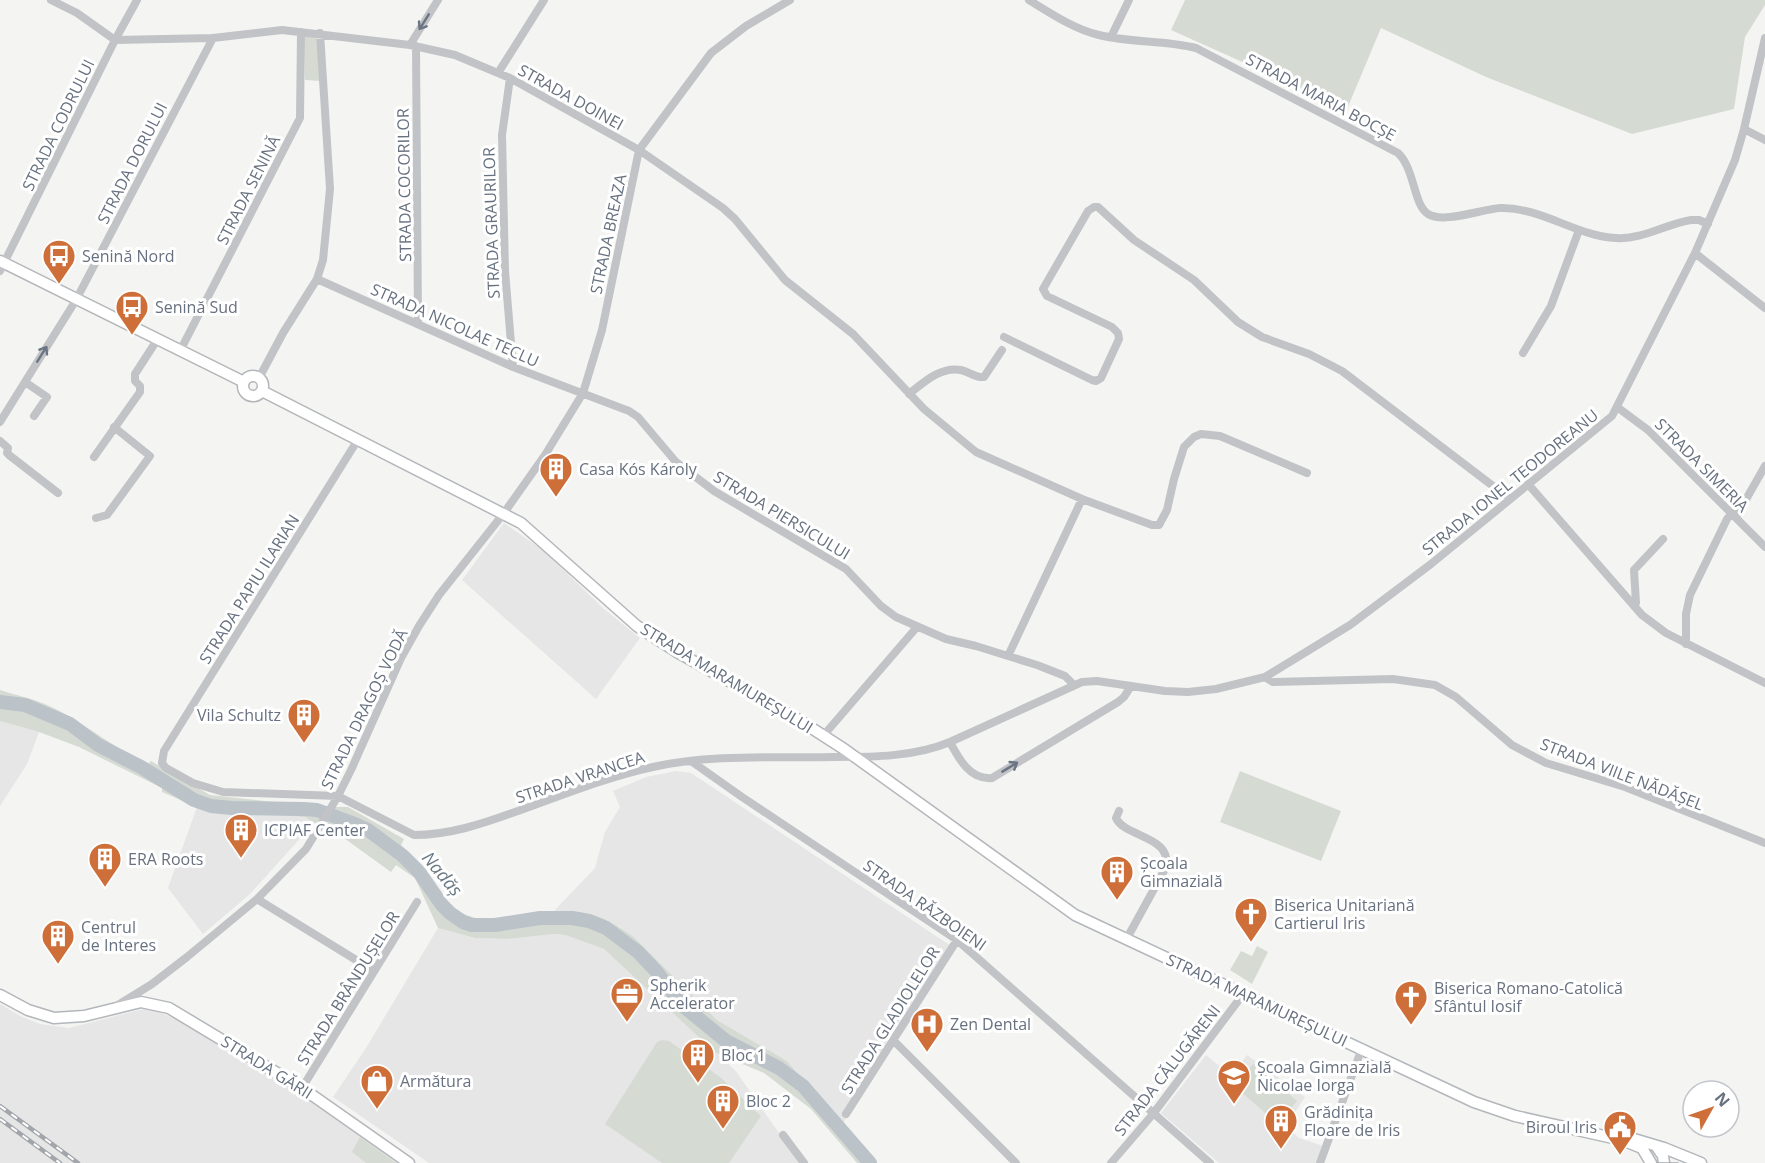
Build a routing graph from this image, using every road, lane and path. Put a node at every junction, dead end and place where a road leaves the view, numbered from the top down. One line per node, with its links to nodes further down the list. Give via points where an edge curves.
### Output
1 (51, 0): 13 (street)
2 (137, 0): 13 (street, STRADA CODRULUI)
3 (438, 0): 14 (street, one-way to 14)
4 (544, 0): 15 (street)
5 (790, 0): 19 (street, STRADA BREAZA, via 711,53)
6 (1129, 0): 10 (street)
7 (1034, 2): 10 (street, STRADA MARIA BOCȘE, via 1083,29)
8 (301, 32): 9 (street, STRADA DOINEI); 11 (street, STRADA DOINEI); 31 (street, STRADA SENINĂ, via 300,118)
9 (320, 33): 14 (street, STRADA DOINEI); 24 (street, via 330,189 323,260)
10 (1111, 37): 21 (street, STRADA MARIA BOCȘE, via 1196,48 1398,153 1407,161 1422,207 1430,215 1445,218 1510,209 1532,212)
11 (213, 38): 13 (street, STRADA DOINEI); 25 (street, STRADA DORULUI)
12 (1765, 38): 17 (street, STRADA IONEL TEODOREANU)
13 (115, 40): 23 (street, STRADA CODRULUI)
14 (413, 45): 15 (street, STRADA DOINEI, via 454,55); 27 (street, STRADA COCORILOR)
15 (498, 73): 16 (street, STRADA DOINEI)
16 (510, 78): 19 (street, STRADA DOINEI); 33 (street, STRADA GRAURILOR, via 502,135 505,271)
17 (1744, 129): 18 (street); 20 (street, STRADA IONEL TEODOREANU, via 1736,160)
18 (1765, 140)
19 (639, 150): 38 (street, STRADA BREAZA, via 602,330); 39 (street, STRADA DOINEI, via 729,213 785,280 853,334)
20 (1708, 224): 21 (street, STRADA MARIA BOCȘE, via 1691,220 1636,237 1617,238); 22 (street, STRADA IONEL TEODOREANU)
21 (1579, 230): 32 (street, via 1551,306)
22 (1695, 254): 26 (street); 40 (street, STRADA IONEL TEODOREANU)
23 (2, 266): 25 (main road, STRADA MARAMUREȘULUI)
24 (317, 279): 27 (street, STRADA NICOLAE TECLU); 34 (street)
25 (76, 300): 29 (main road, STRADA MARAMUREȘULUI); 35 (street, STRADA DORULUI, one-way to 25)
26 (1765, 308)
27 (418, 324): 33 (street, STRADA NICOLAE TECLU)
28 (1004, 337): 52 (street, via 1092,380 1101,378 1119,333 1047,296 1043,289 1088,211 1098,207 1134,240 1194,280 1238,322 1262,337 1342,371)
29 (157, 340): 31 (main road, STRADA MARAMUREȘULUI); 43 (street, via 135,374 140,392)
30 (1002, 350): 39 (street, via 984,377 958,369 946,371 929,378)
31 (180, 351): 36 (main road, STRADA MARAMUREȘULUI)
32 (1523, 353)
33 (513, 367): 38 (street, STRADA NICOLAE TECLU)
34 (259, 378): 36 (main road, via 252,376); 37 (main road)
35 (25, 382): 41 (street, via 46,397); 42 (street, STRADA DORULUI)
36 (244, 382): 37 (main road, STRADA MARAMUREȘULUI, via 248,394)
37 (262, 391): 45 (main road, STRADA MARAMUREȘULUI)
38 (583, 393): 53 (street, STRADA BREAZA); 59 (street, STRADA PIERSICULUI, via 638,417 676,462 714,491 838,564 886,611)
39 (909, 394): 51 (street, STRADA DOINEI, via 976,452)
40 (1617, 407): 49 (street, STRADA IONEL TEODOREANU, via 1598,429); 54 (street, STRADA SIMERIA, via 1648,430)
41 (34, 416)
42 (0, 422)
43 (114, 427): 46 (street); 55 (street, via 150,456 107,515)
44 (0, 441): 50 (street, via 9,455)
45 (357, 441): 53 (main road, STRADA MARAMUREȘULUI); 68 (street, STRADA PAPIU ILARIAN)
46 (94, 457)
47 (1765, 466): 54 (street)
48 (1307, 473): 51 (street, STRADA DOINEI, via 1208,434 1194,437 1184,447 1167,510 1159,525)
49 (1528, 484): 52 (street, STRADA IONEL TEODOREANU); 58 (street)
50 (58, 493)
51 (1082, 499): 61 (street)
52 (1510, 499): 62 (street, STRADA IONEL TEODOREANU, via 1350,625)
53 (504, 513): 66 (main road, STRADA MARAMUREȘULUI, via 537,535 637,626); 72 (street, STRADA DRAGOȘ VODĂ, via 419,626)
54 (1734, 515): 57 (street, STRADA SIMERIA); 60 (street, via 1727,519 1690,595)
55 (96, 518)
56 (1663, 539): 58 (street, via 1634,570)
57 (1765, 547)
58 (1634, 605): 60 (street, via 1653,624)
59 (917, 627): 61 (street, STRADA PIERSICULUI); 66 (street)
60 (1686, 644): 63 (street)
61 (1008, 656): 64 (street, STRADA PIERSICULUI, via 1065,676)
62 (1265, 677): 65 (street, STRADA VIILE NĂDĂȘEL, via 1188,692); 74 (street, STRADA VIILE NĂDĂȘEL, via 1273,682 1393,679 1435,685 1456,697 1512,745 1546,763 1625,787)
63 (1765, 683)
64 (1074, 685): 65 (street, via 1090,680); 67 (street)
65 (1131, 686): 67 (street, one-way to 65, via 967,768 982,777 992,777 1118,702)
66 (823, 736): 69 (main road, STRADA MARAMUREȘULUI)
67 (950, 742): 70 (street, via 918,753)
68 (164, 751): 72 (street, STRADA VRANCEA, via 162,763 166,768 214,790)
69 (843, 753): 70 (main road, STRADA MARAMUREȘULUI); 71 (street, STRADA VRANCEA)
70 (860, 760): 78 (main road, STRADA MARAMUREȘULUI, via 1051,899)
71 (692, 761): 72 (street, STRADA VRANCEA, via 618,776 477,826 427,835 414,835); 77 (street, STRADA RĂZBOIENI)
72 (336, 799): 75 (street, STRADA DRAGOȘ VODĂ, via 305,850)
73 (1119, 811): 78 (street, via 1119,824 1151,840 1166,860)
74 (1765, 843)
75 (257, 899): 79 (street); 82 (street, STRADA DRAGOȘ VODĂ, via 152,984)
76 (417, 902): 79 (street, STRADA BRÂNDUȘELOR)
77 (957, 940): 83 (street, STRADA GLADIOLELOR); 87 (street, STRADA RĂZBOIENI)
78 (1126, 940): 80 (main road, STRADA MARAMUREȘULUI)
79 (374, 971): 85 (street, STRADA BRÂNDUȘELOR)
80 (1244, 993): 84 (main road, STRADA MARAMUREȘULUI); 87 (street, STRADA CĂLUGĂRENI)
81 (0, 995): 82 (main road, STRADA GĂRII, via 54,1018)
82 (114, 1008): 85 (main road, STRADA GĂRII, via 141,1002 169,1008)
83 (893, 1040): 86 (street, STRADA GLADIOLELOR); 93 (street)
84 (1362, 1048): 89 (main road, STRADA MARAMUREȘULUI, via 1489,1108); 96 (street)
85 (302, 1088): 91 (main road, STRADA GĂRII)
86 (846, 1114)
87 (1153, 1114): 94 (street, STRADA CĂLUGĂRENI); 95 (street, STRADA RĂZBOIENI)
88 (783, 1135): 92 (street)
89 (1622, 1140): 90 (main road, via 1634,1139); 97 (main road, STRADA MARAMUREȘULUI, via 1643,1149)
90 (1656, 1146): 98 (main road); 99 (main road)
91 (409, 1163)
92 (804, 1163)
93 (1016, 1163)
94 (1111, 1163)
95 (1210, 1163)
96 (1320, 1163)
97 (1651, 1163)
98 (1664, 1163)
99 (1701, 1163)

